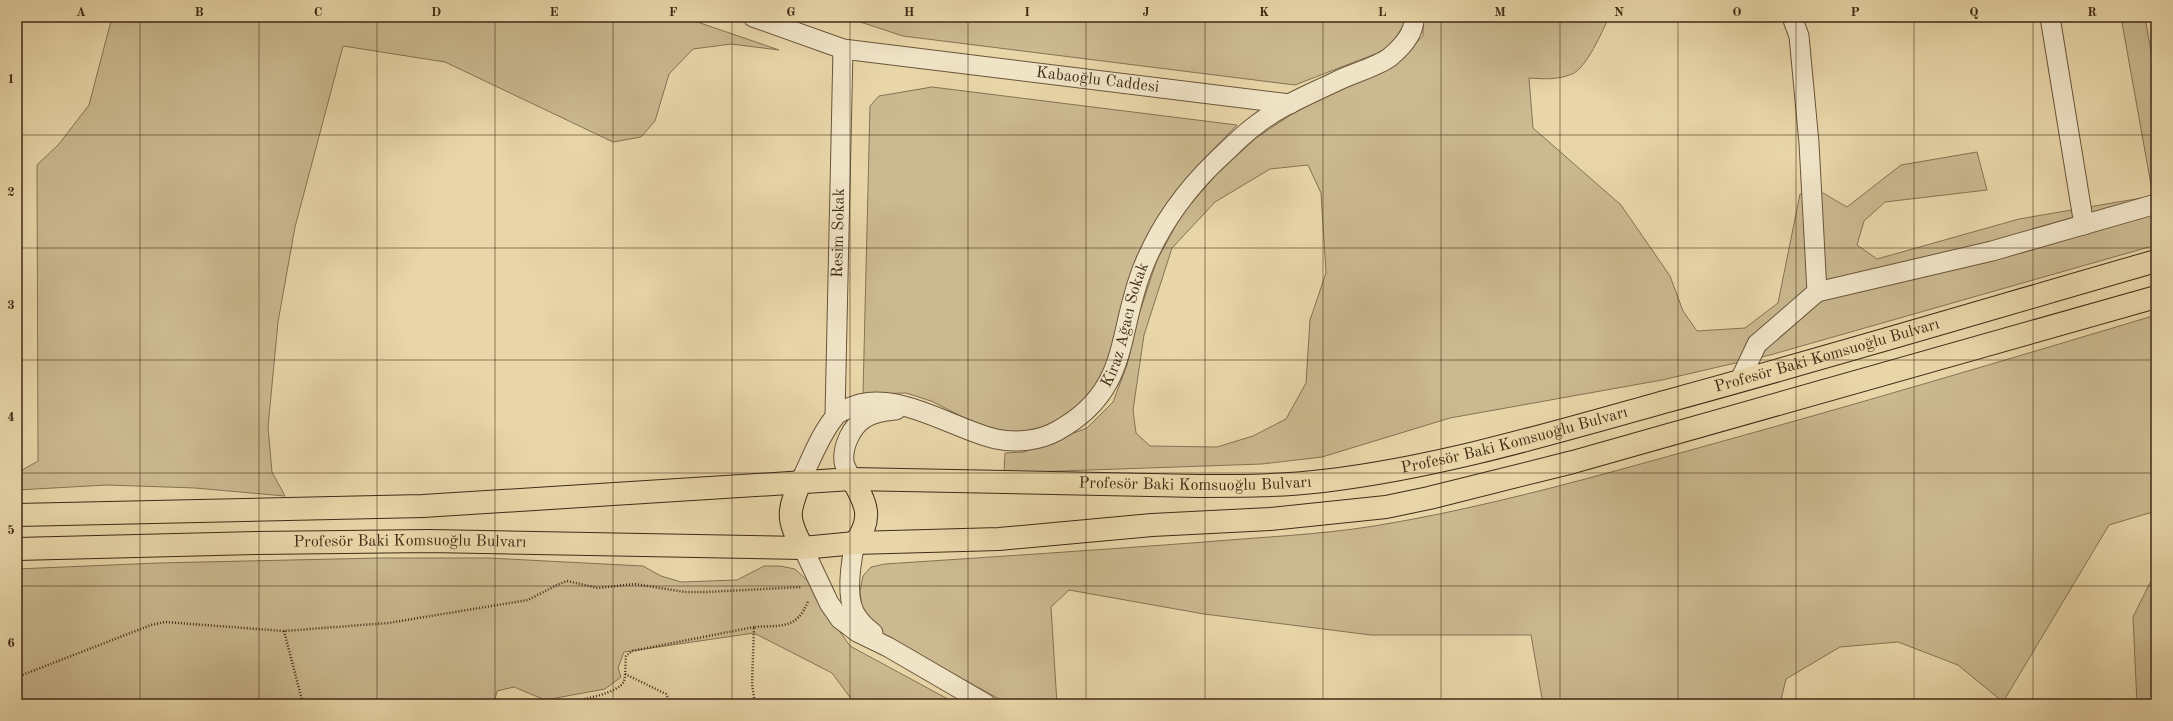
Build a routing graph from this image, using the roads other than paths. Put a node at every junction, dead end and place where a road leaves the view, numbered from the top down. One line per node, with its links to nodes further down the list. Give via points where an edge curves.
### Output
1 (753, 17): 5 (street, Kabaoğlu Caddesi)
2 (1414, 17): 6 (street, via 1414,25 1406,40 1388,58)
3 (1792, 17): 10 (street, via 1799,36 1802,66)
4 (2050, 17): 8 (street)
5 (843, 50): 6 (street, Kabaoğlu Caddesi); 14 (street, Resim Sokak)
6 (1290, 104): 13 (street, Kiraz Ağacı Sokak, via 1256,125 1216,161 1182,198 1144,266 1117,365 1093,404 1076,418 1055,432 1035,439 1016,441 996,439)
7 (2156, 204): 8 (street)
8 (2084, 225): 10 (street, via 1992,251)
9 (2156, 261): 12 (highway, Profesör Baki Komsuoğlu Bulvarı)
10 (1817, 292): 12 (street, via 1757,344)
11 (2156, 297): 20 (highway, Profesör Baki Komsuoğlu Bulvarı, via 1572,462 1386,507 1270,519 1152,525 999,539)
12 (1739, 382): 15 (highway, Profesör Baki Komsuoğlu Bulvarı, via 1437,462 1322,482 1199,486)
13 (911, 409): 14 (street, Kiraz Ağacı Sokak, via 886,402 871,402 852,406); 15 (street, via 884,411 865,418 852,431 844,450 844,463)
14 (835, 416): 16 (street)
15 (852, 479): 16 (highway); 20 (highway, via 866,506 867,520 863,532)
16 (801, 480): 18 (highway, Profesör Baki Komsuoğlu Bulvarı, via 423,506); 21 (highway, via 790,510 791,522)
17 (17, 509): 18 (highway)
18 (98, 513): 19 (highway, Profesör Baki Komsuoğlu Bulvarı)
19 (17, 515)
20 (855, 543): 21 (highway); 23 (street, via 851,561 851,598 857,618)
21 (804, 548): 22 (highway, Profesör Baki Komsuoğlu Bulvarı, via 459,541); 23 (street, via 814,586 840,619 857,632)
22 (17, 549)
23 (888, 647): 24 (street)
24 (986, 704)

